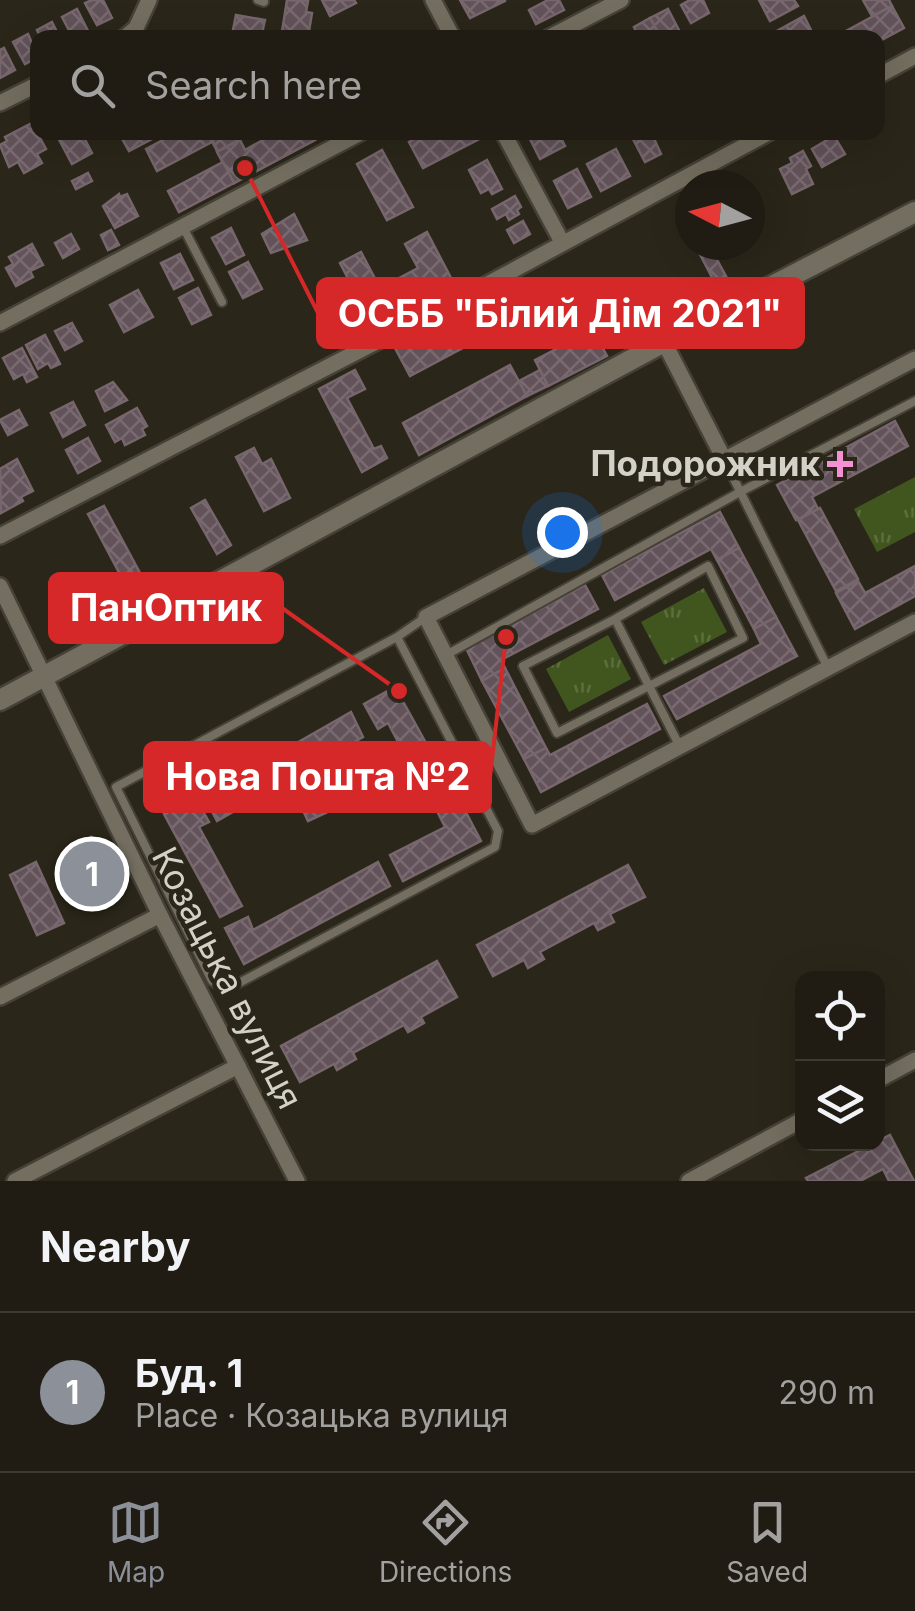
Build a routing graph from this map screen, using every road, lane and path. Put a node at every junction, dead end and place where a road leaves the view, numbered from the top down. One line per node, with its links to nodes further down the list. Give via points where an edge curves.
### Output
1 (149, 0): 4 (street)
2 (433, 0): 5 (street)
3 (621, 0): 6 (street)
4 (134, 30)
5 (449, 30)
6 (563, 30)
7 (915, 56): 8 (street)
8 (885, 72)
9 (30, 88): 10 (street)
10 (0, 103)
11 (347, 140): 15 (street)
12 (507, 140): 16 (street)
13 (755, 140): 16 (street)
14 (915, 212): 19 (street)
15 (184, 227): 17 (lane); 18 (street)
16 (562, 242): 24 (street)
17 (222, 302)
18 (0, 324)
19 (664, 342): 22 (street); 32 (street)
20 (915, 359): 22 (street)
21 (915, 401): 23 (lane)
22 (724, 459): 23 (lane); 26 (street)
23 (740, 492): 30 (lane); 31 (lane)
24 (0, 536)
25 (0, 586): 32 (street, Козацька вулиця)
26 (426, 616): 29 (lane); 30 (street)
27 (614, 619): 33 (lane); 33 (lane, via 523,666 557,733); 33 (lane, via 708,566 742,638)
28 (915, 622): 31 (street)
29 (397, 638): 36 (lane); 36 (lane, via 499,840 254,975 228,986 212,981)
30 (446, 655): 35 (street, via 532,825)
31 (828, 668): 35 (street)
32 (46, 676): 34 (street); 36 (street, Козацька вулиця)
33 (649, 685): 35 (lane)
34 (0, 700)
35 (680, 747)
36 (109, 791): 37 (street, Козацька вулиця)
37 (160, 915): 38 (street); 40 (street, Козацька вулиця)
38 (0, 996)
39 (915, 1060): 41 (street)
40 (238, 1066): 43 (street); 44 (street, Козацька вулиця)
41 (885, 1076)
42 (795, 1124): 45 (street)
43 (15, 1181)
44 (297, 1181)
45 (689, 1181)

